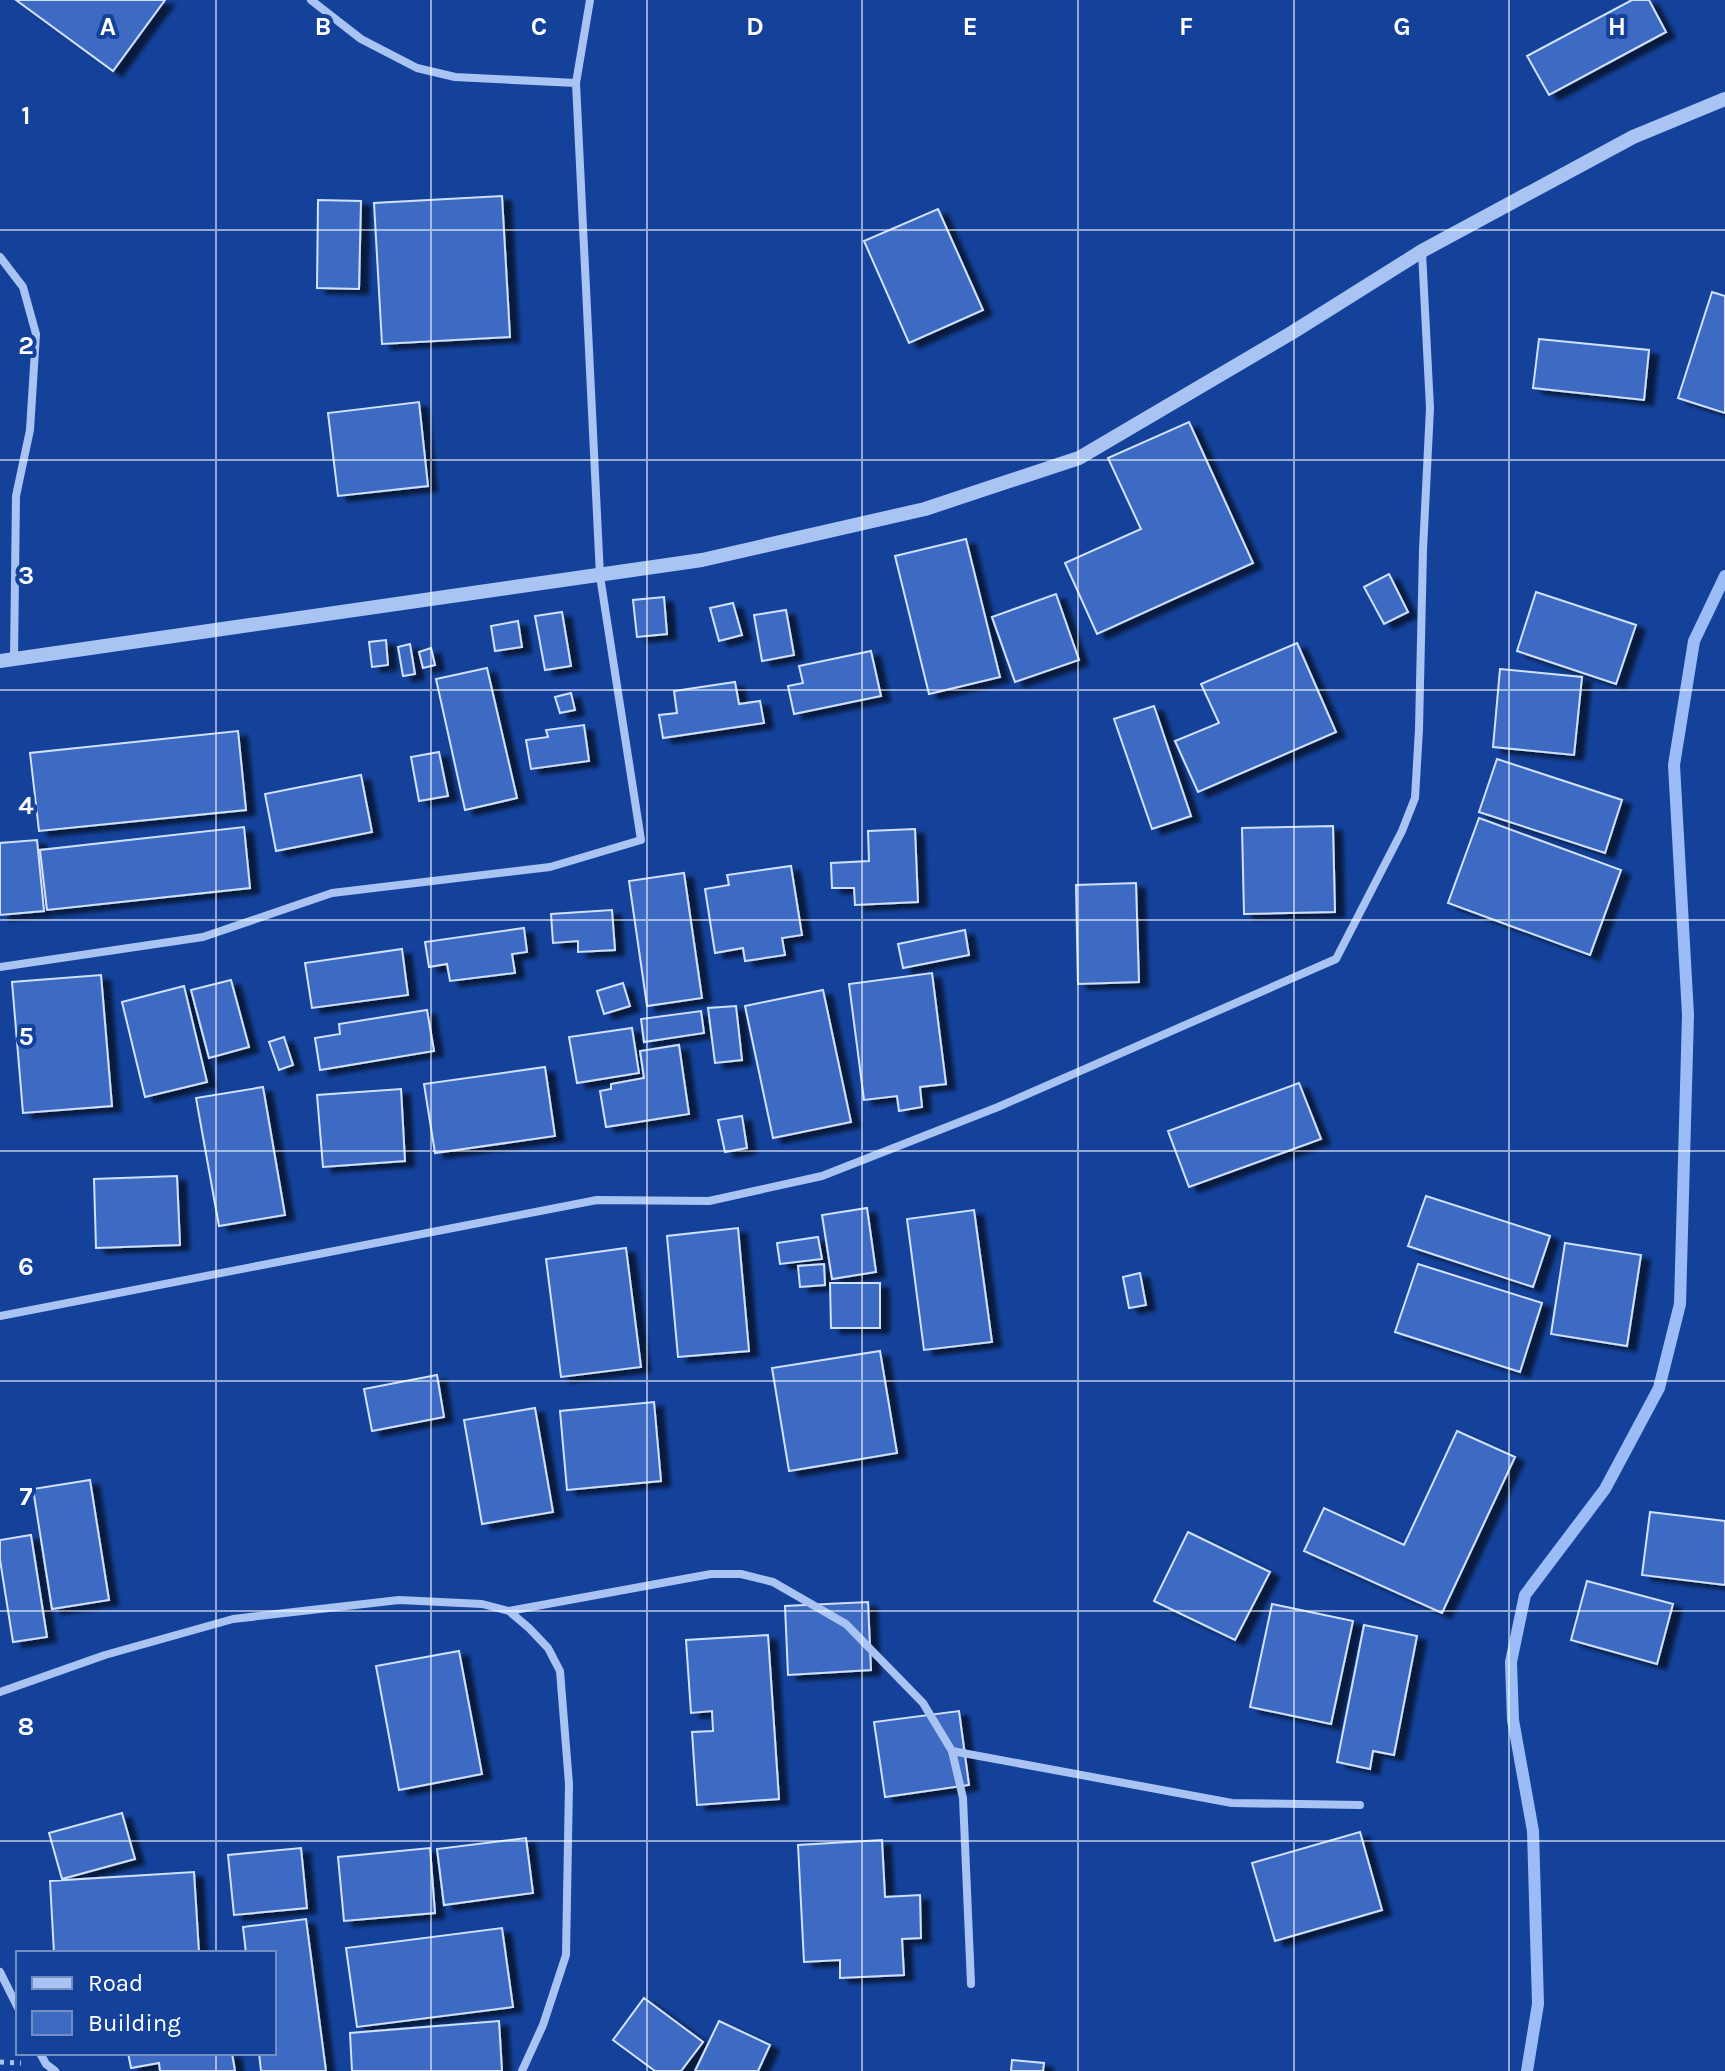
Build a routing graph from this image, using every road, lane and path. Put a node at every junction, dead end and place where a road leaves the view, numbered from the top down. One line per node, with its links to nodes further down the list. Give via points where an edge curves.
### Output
1 (311, 0): 3 (street, via 361,39 417,68 455,77)
2 (590, 0): 3 (street)
3 (576, 83): 7 (street)
4 (1725, 99): 5 (street, via 1633,137)
5 (1422, 251): 7 (street, via 1079,458 925,509 702,560); 10 (street, via 1430,408 1415,798 1336,959 998,1107 822,1176 709,1201 597,1200)
6 (0, 257): 8 (street, via 23,287 36,334 30,430 16,496)
7 (600, 576): 8 (street); 9 (street, via 641,840 550,867 332,893 203,937)
8 (7, 660)
9 (0, 967)
10 (0, 1316)
11 (509, 1611): 12 (street, via 482,1604 399,1600 233,1619); 13 (street, via 711,1574 773,1582 846,1624 923,1703); 20 (street, via 548,1648 560,1671 569,1784 566,1955)
12 (0, 1692)
13 (952, 1751): 14 (street, via 1232,1803); 16 (street, via 963,1798)
14 (1360, 1805)
15 (0, 1972): 17 (street)
16 (971, 1984)
17 (16, 2004)
18 (41, 2055): 19 (street)
19 (55, 2071)
20 (522, 2071)

